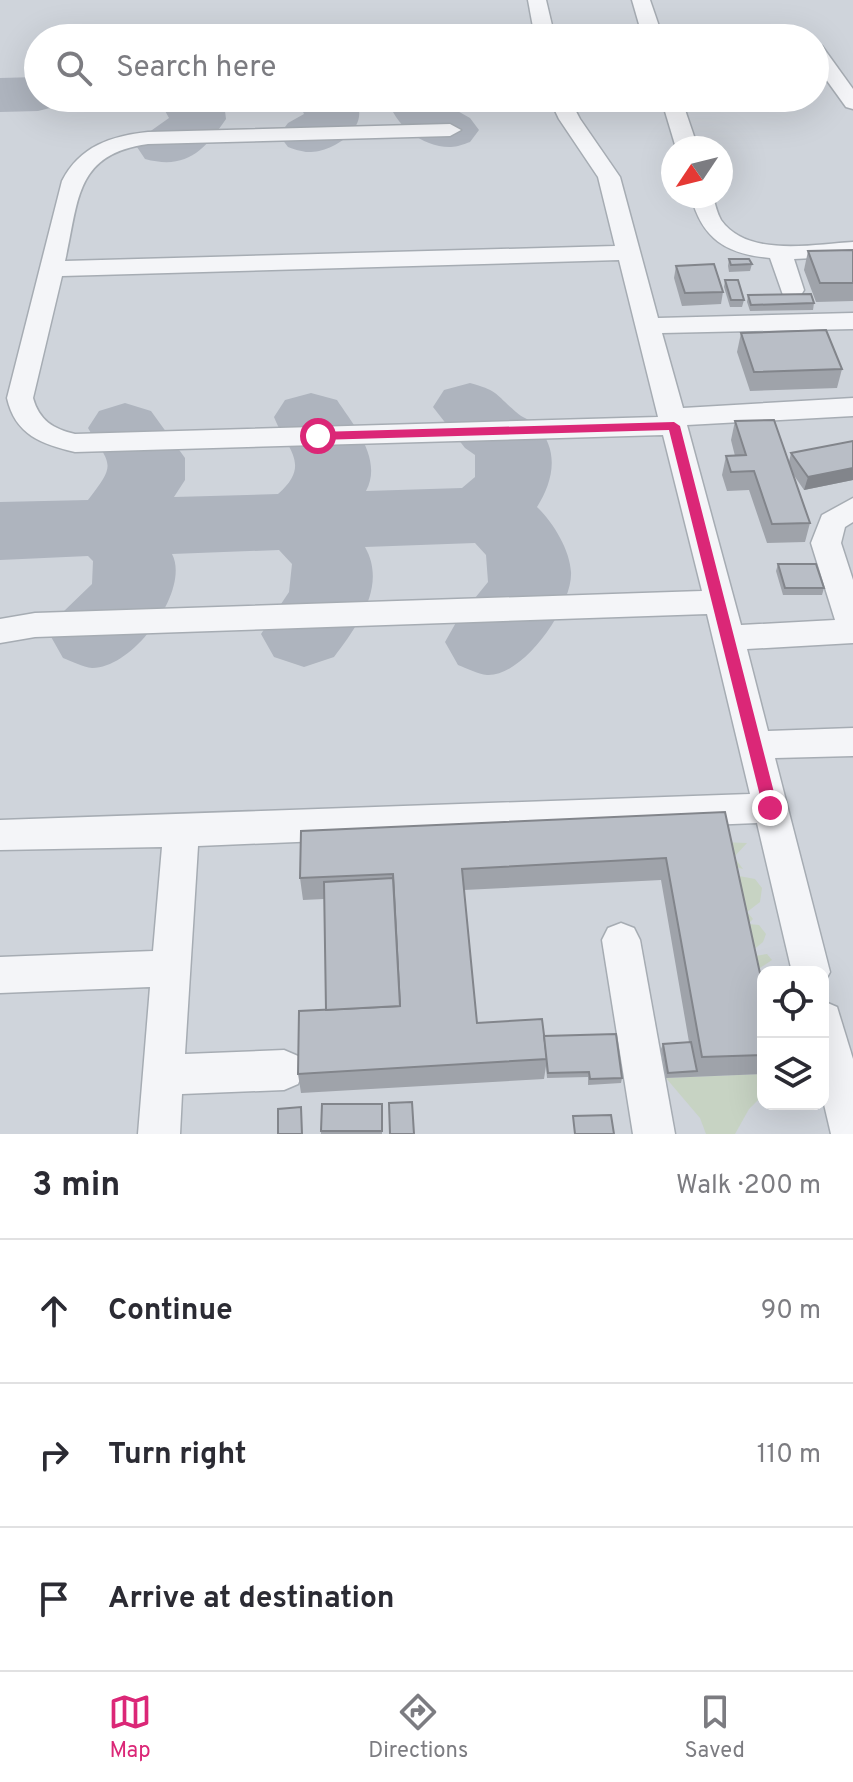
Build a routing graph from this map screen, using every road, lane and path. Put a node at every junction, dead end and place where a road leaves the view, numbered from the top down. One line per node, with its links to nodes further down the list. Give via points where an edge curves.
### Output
1 (537, 0): 3 (lane)
2 (641, 0): 4 (lane)
3 (542, 24)
4 (649, 24)
5 (829, 70): 6 (lane)
6 (853, 103)
7 (566, 112): 14 (lane, via 603,163)
8 (675, 112): 10 (lane)
9 (450, 130): 15 (lane, via 120,142 93,155 77,171)
10 (683, 136)
11 (706, 208): 13 (lane, via 720,232 742,244)
12 (853, 249): 13 (lane)
13 (779, 251): 16 (lane)
14 (627, 253): 15 (lane); 18 (lane)
15 (53, 269): 20 (lane, via 20,398 29,422 56,439 96,443)
16 (792, 290)
17 (853, 321): 18 (lane)
18 (646, 326): 20 (lane)
19 (853, 407): 20 (lane)
20 (673, 421): 22 (lane)
21 (853, 508): 23 (lane, via 832,522 826,543)
22 (720, 602): 24 (lane, via 35,625); 25 (lane)
23 (853, 629): 25 (lane)
24 (0, 631)
25 (729, 638): 27 (lane)
26 (853, 742): 27 (lane)
27 (755, 745): 28 (lane)
28 (770, 808): 29 (lane); 32 (lane)
29 (181, 831): 30 (lane); 33 (lane)
30 (0, 835)
31 (621, 940): 39 (lane)
32 (810, 966)
33 (171, 968): 34 (lane); 37 (lane)
34 (0, 975)
35 (828, 1038): 40 (lane)
36 (284, 1070): 37 (lane)
37 (163, 1075): 38 (lane)
38 (159, 1134)
39 (654, 1134)
40 (852, 1134)

